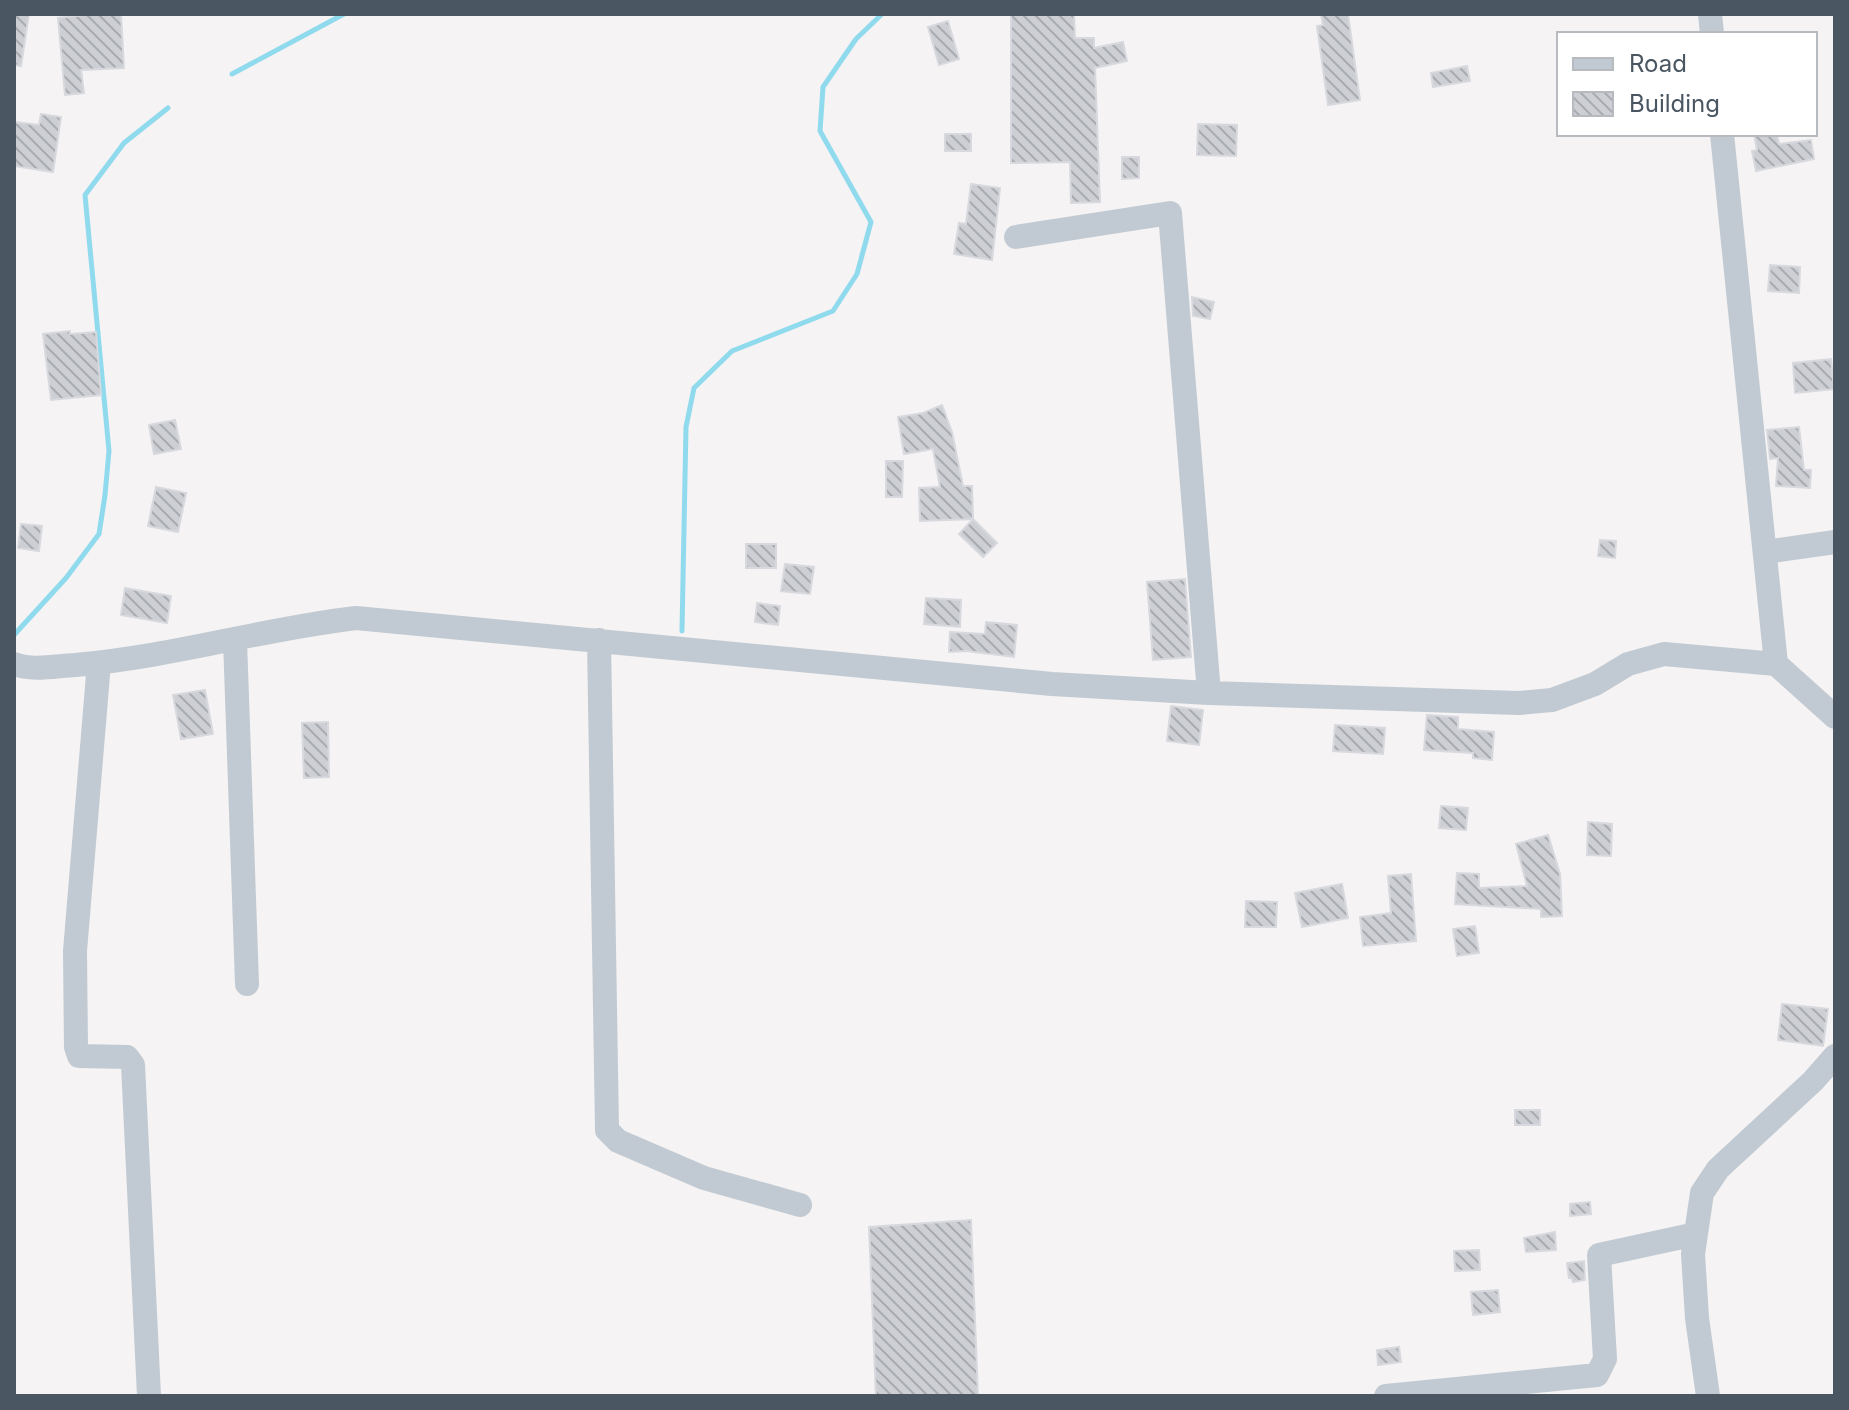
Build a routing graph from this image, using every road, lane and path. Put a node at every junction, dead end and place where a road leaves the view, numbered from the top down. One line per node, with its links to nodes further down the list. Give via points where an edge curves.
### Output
1 (1722, 136): 4 (street)
2 (1016, 237): 10 (street, via 1170,213)
3 (1835, 542): 4 (street)
4 (1765, 552): 9 (street)
5 (235, 640): 6 (street, via 356,618); 7 (street); 12 (street)
6 (599, 640): 10 (street, via 1052,684); 14 (street, via 607,1130 618,1141 704,1178)
7 (99, 663): 8 (street, via 26,669); 16 (street, via 75,951 76,1047 79,1056 127,1057 133,1065)
8 (14, 664)
9 (1776, 664): 10 (street, via 1664,654 1628,664 1552,700 1519,703); 11 (street)
10 (1209, 693)
11 (1835, 717)
12 (247, 984)
13 (1835, 1056): 15 (street, via 1718,1169 1702,1193)
14 (800, 1205)
15 (1696, 1234): 17 (street, via 1599,1255 1605,1359 1597,1375); 18 (street, via 1697,1318)
16 (149, 1396)
17 (1386, 1396)
18 (1708, 1396)

